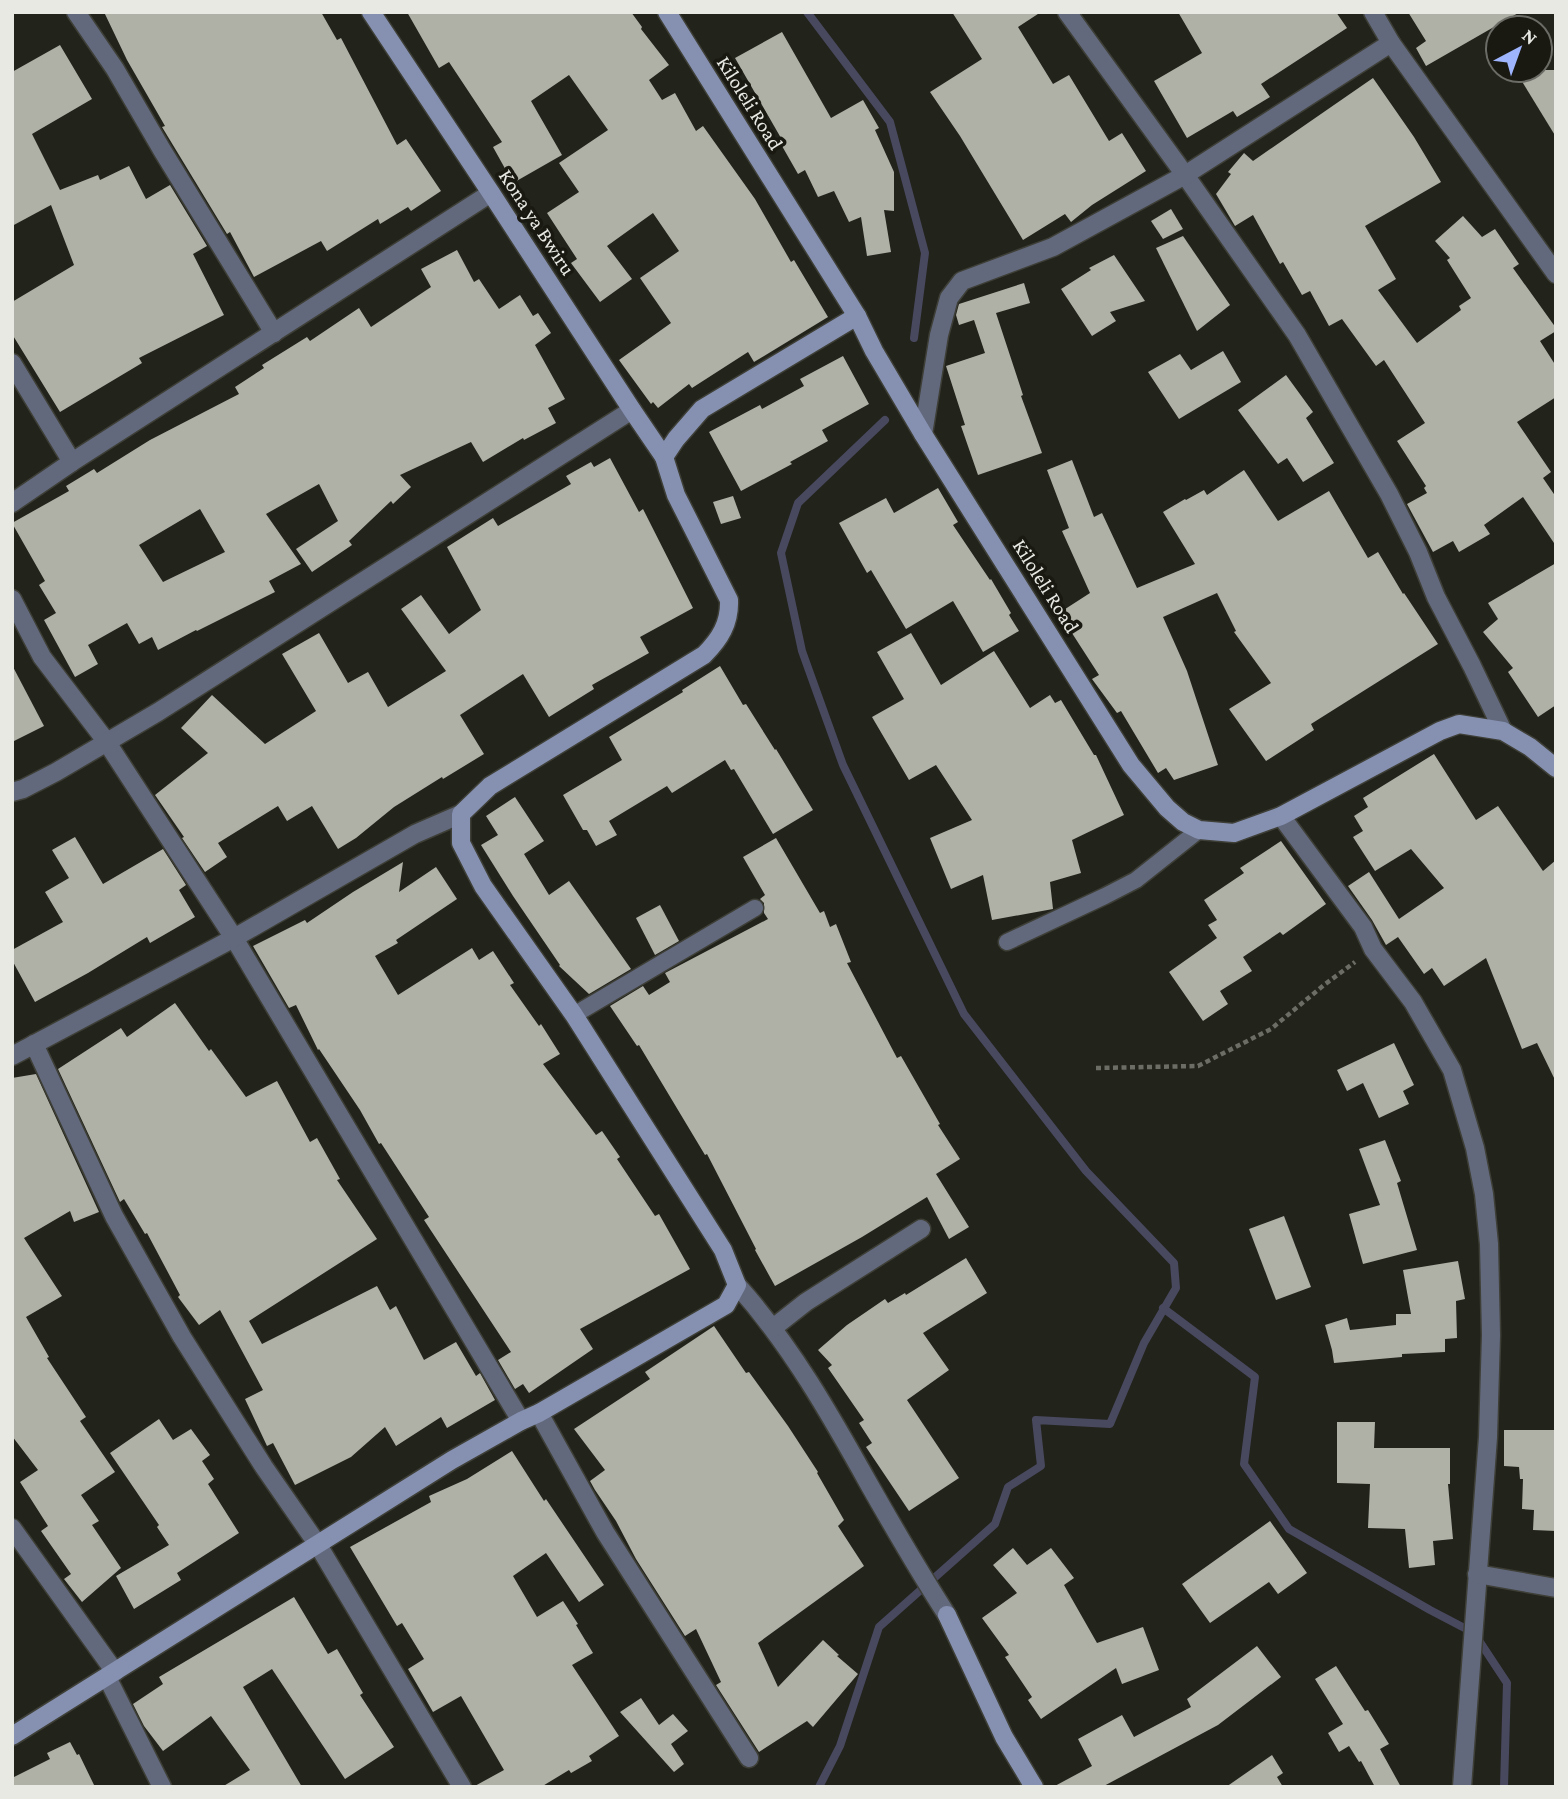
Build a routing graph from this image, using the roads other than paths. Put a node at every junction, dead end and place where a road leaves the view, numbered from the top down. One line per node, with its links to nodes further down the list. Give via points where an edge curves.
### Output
1 (76, 12): 11 (street)
2 (371, 12): 8 (main road, Kona ya Bwiru)
3 (667, 12): 10 (main road, Kiloleli Road)
4 (1067, 12): 7 (street)
5 (1373, 12): 6 (street)
6 (1391, 43): 7 (street); 9 (street)
7 (1185, 175): 14 (street, via 1054,247 962,281 949,298 939,335); 19 (street, via 1297,335 1390,494)
8 (491, 193): 11 (street); 13 (main road, Kona ya Bwiru)
9 (1556, 274)
10 (857, 316): 14 (main road, Kiloleli Road); 15 (main road, via 702,410)
11 (274, 333): 16 (street)
12 (12, 363): 16 (street)
13 (632, 410): 15 (main road, Kona ya Bwiru); 20 (street)
14 (923, 433): 25 (main road, Kiloleli Road, via 1131,765 1167,808)
15 (664, 457): 23 (main road, Kona ya Bwiru, via 676,495 729,600 730,615 716,644 489,786)
16 (72, 462): 17 (street)
17 (12, 503)
18 (12, 598): 20 (street, via 42,657)
19 (1503, 731): 21 (main road, Kiloleli Road); 24 (main road, Kiloleli Road, via 1460,724 1440,731)
20 (106, 741): 22 (street); 27 (street)
21 (1556, 768)
22 (12, 792)
23 (461, 814): 27 (street, via 415,834); 29 (main road, via 461,843 484,886)
24 (1281, 816): 25 (main road, Kiloleli Road, via 1234,833); 39 (street, via 1413,1002 1452,1070 1475,1148 1489,1244 1491,1335)
25 (1199, 830): 28 (lane, via 1136,880)
26 (755, 908): 29 (lane)
27 (234, 938): 30 (street); 36 (street)
28 (1007, 942)
29 (574, 1015): 33 (main road, via 723,1250)
30 (34, 1044): 31 (street); 38 (street, via 114,1216 182,1337)
31 (12, 1056)
32 (921, 1229): 34 (street)
33 (737, 1285): 34 (street); 35 (main road, via 726,1305)
34 (773, 1328): 41 (street, via 824,1405)
35 (539, 1413): 36 (main road); 44 (street, via 605,1532)
36 (520, 1421): 38 (main road)
37 (12, 1528): 42 (street)
38 (318, 1545): 42 (main road); 46 (street)
39 (1477, 1574): 40 (street); 48 (street)
40 (1556, 1588)
41 (947, 1615): 47 (main road, via 1004,1737)
42 (111, 1674): 43 (main road); 45 (street)
43 (12, 1736)
44 (749, 1758)
45 (162, 1787)
46 (462, 1787)
47 (1034, 1787)
48 (1462, 1787)

